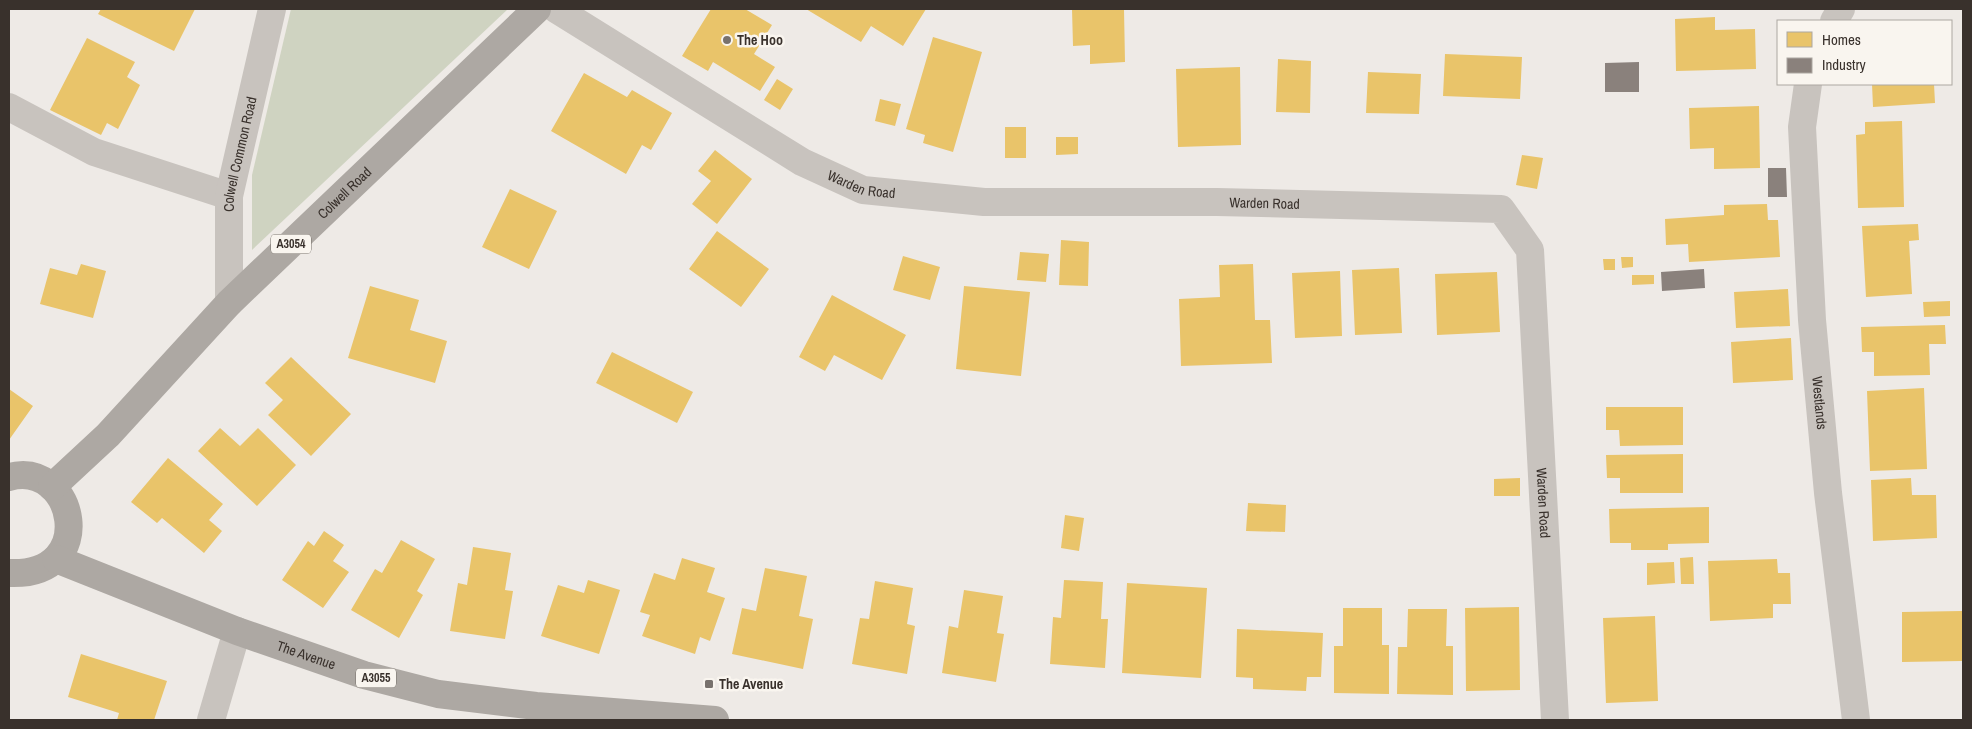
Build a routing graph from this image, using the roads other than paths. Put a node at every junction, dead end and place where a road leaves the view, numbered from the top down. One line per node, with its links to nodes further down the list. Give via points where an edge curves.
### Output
1 (272, 9): 8 (street, Colwell Common Road)
2 (537, 9): 9 (main road, Colwell Road / A3054)
3 (556, 9): 17 (street, Warden Road, via 802,162 863,190 984,202 1227,202 1501,209 1530,250)
4 (1842, 9): 5 (street)
5 (1835, 20)
6 (1808, 85): 18 (street, Westlands, via 1802,127 1812,320 1828,493)
7 (9, 107): 8 (street, via 94,152)
8 (229, 196): 9 (street, Colwell Common Road)
9 (229, 303): 11 (main road, Colwell Road / A3054, via 108,435)
10 (9, 477): 11 (main road, via 36,478)
11 (52, 487): 12 (main road, via 63,500 70,523 67,540)
12 (56, 559): 13 (main road, via 42,569 26,574); 14 (main road, The Avenue / A3055)
13 (9, 573)
14 (237, 631): 15 (street); 16 (main road, The Avenue / A3055, via 364,675 438,694 536,706)
15 (211, 720)
16 (715, 720)
17 (1555, 720)
18 (1856, 720)

